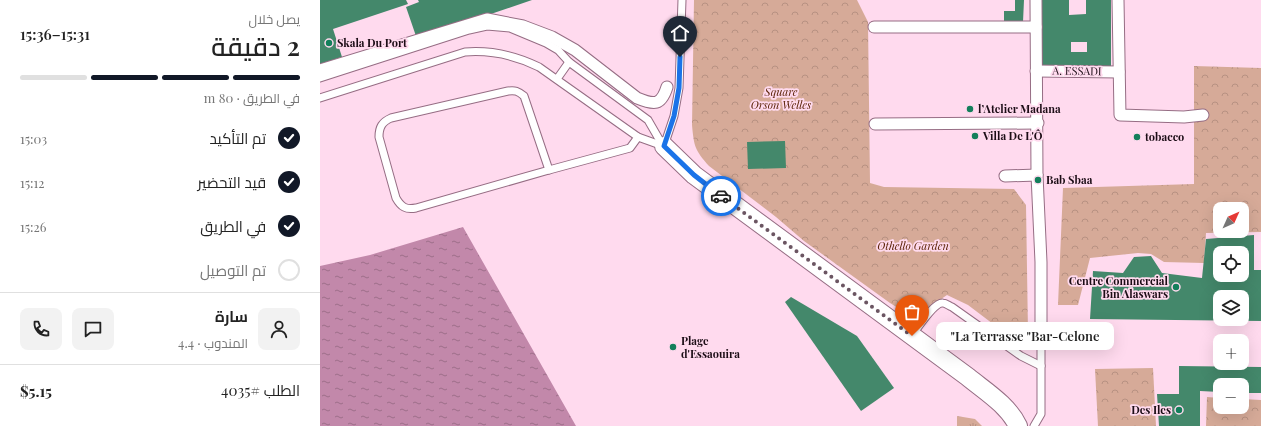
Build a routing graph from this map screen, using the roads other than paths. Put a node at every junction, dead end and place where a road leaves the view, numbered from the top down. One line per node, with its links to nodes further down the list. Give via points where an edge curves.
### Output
1 (682, 0): 18 (lane, via 679,88 674,116)
2 (1036, 0): 5 (street)
3 (1118, 0): 9 (street)
4 (874, 27): 5 (street)
5 (1036, 27): 8 (street)
6 (569, 62): 10 (lane, via 558,50 533,37 510,28 487,26); 11 (lane); 18 (lane, via 648,120)
7 (320, 70): 12 (street, via 487,19 523,26 552,37 575,50 637,98 648,103 659,102 664,97)
8 (1036, 71): 9 (street, A. ESSADI); 15 (street)
9 (1119, 72): 14 (street, via 1120,115 1184,117)
10 (320, 78)
11 (557, 79): 13 (lane, via 523,59 495,52 465,52); 17 (lane)
12 (667, 87)
13 (320, 98)
14 (1203, 114)
15 (1038, 123): 16 (street); 21 (street)
16 (875, 124)
17 (638, 137): 18 (lane); 19 (lane, via 630,148)
18 (664, 146): 23 (street, via 694,175)
19 (549, 170): 19 (lane, via 410,209 404,208 396,198 379,131 381,125 391,118 513,90 524,96)
20 (1005, 176): 21 (street)
21 (1038, 178): 22 (street)
22 (1041, 322): 24 (lane)
23 (912, 336): 24 (lane, via 933,308 943,303); 25 (street, via 998,401)
24 (1041, 366): 26 (lane, via 1041,414)
25 (1018, 426)
26 (1034, 426)

